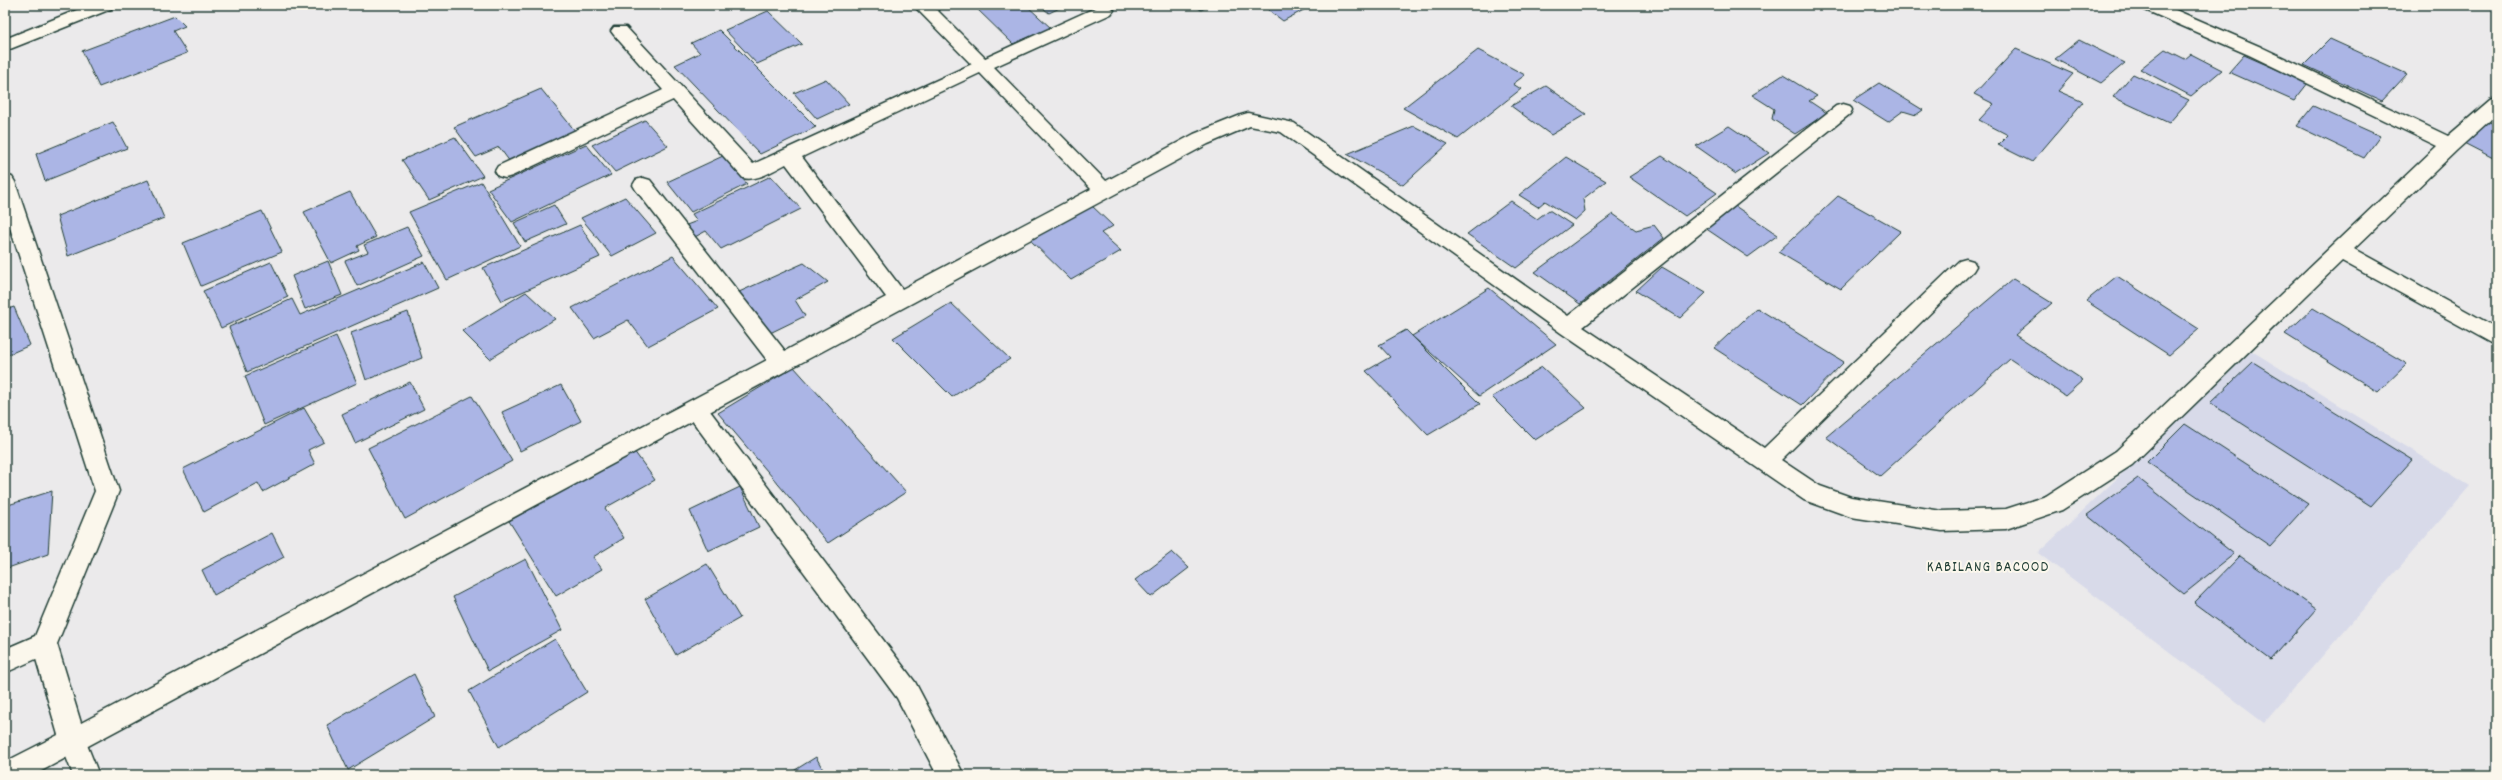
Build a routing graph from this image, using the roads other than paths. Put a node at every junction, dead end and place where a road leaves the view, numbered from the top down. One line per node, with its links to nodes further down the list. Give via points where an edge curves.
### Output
1 (105, 5): 6 (street)
2 (922, 5): 7 (street)
3 (2149, 5): 11 (street, via 2255,51)
4 (1105, 10): 7 (street)
5 (620, 30): 8 (street)
6 (5, 45)
7 (982, 64): 12 (street); 16 (street)
8 (676, 91): 12 (street, via 750,173); 13 (street)
9 (1843, 110): 20 (street)
10 (2494, 110): 11 (street)
11 (2450, 145): 17 (street)
12 (790, 155): 19 (street)
13 (505, 171)
14 (5, 182): 25 (street, via 107,492)
15 (643, 185): 22 (street)
16 (1104, 191): 19 (street); 20 (street, via 1201,139 1248,119 1287,127)
17 (2340, 250): 21 (street); 24 (street, via 2124,458 2054,503 2006,519 1942,521 1845,504 1812,493)
18 (1966, 266): 24 (street)
19 (900, 300): 22 (street)
20 (1568, 327): 24 (street)
21 (2497, 338)
22 (782, 362): 23 (street)
23 (696, 409): 27 (street); 30 (street, via 906,690)
24 (1765, 461)
25 (44, 644): 26 (street); 27 (street)
26 (5, 661)
27 (72, 741): 28 (street); 29 (street)
28 (8, 775)
29 (86, 775)
30 (951, 775)

